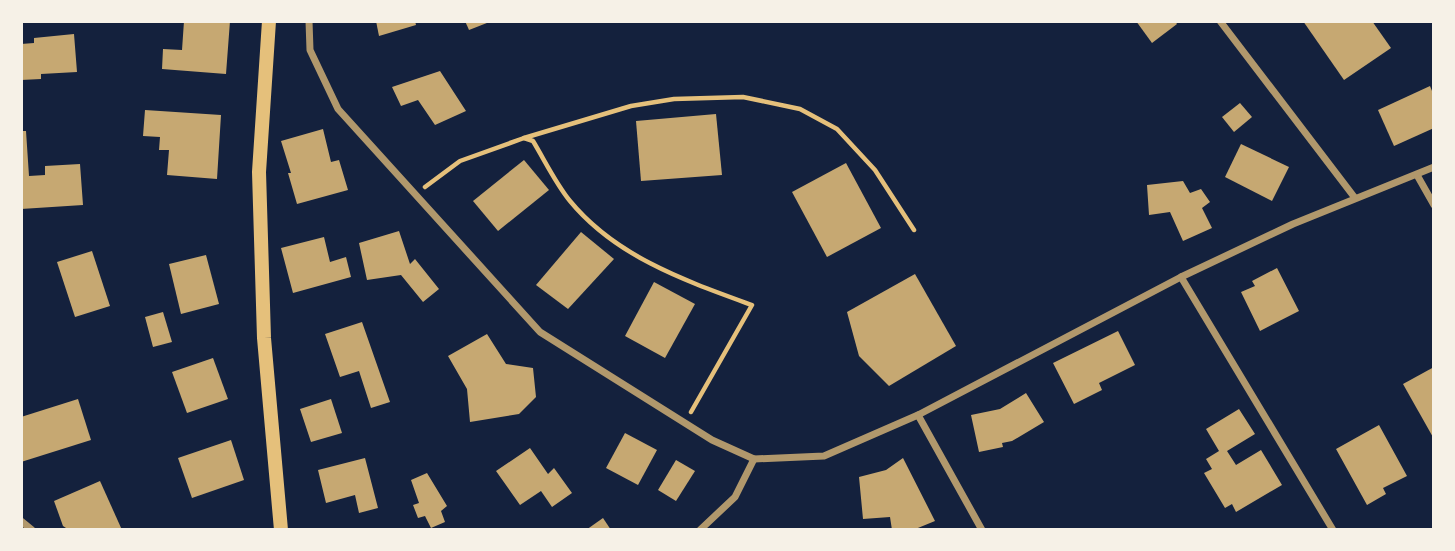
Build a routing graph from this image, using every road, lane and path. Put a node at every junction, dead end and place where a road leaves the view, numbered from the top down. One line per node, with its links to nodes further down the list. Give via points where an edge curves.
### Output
1 (269, 21): 17 (main road, via 259,172 264,338)
2 (309, 21): 7 (street, via 310,50 338,109)
3 (1220, 21): 8 (street)
4 (524, 138): 7 (path, via 460,161); 10 (path, via 631,106 674,99 743,97 800,109 837,129 875,170); 13 (path, via 533,141 570,201 606,236 686,281 752,305)
5 (1434, 167): 6 (street)
6 (1417, 175): 8 (street); 9 (street)
7 (416, 194): 13 (street, via 540,332)
8 (1355, 198): 11 (street)
9 (1434, 205)
10 (914, 230)
11 (1181, 277): 12 (street); 20 (street)
12 (918, 415): 14 (street, via 824,456); 19 (street)
13 (685, 424): 14 (street)
14 (754, 459): 18 (street, via 735,498)
15 (21, 521): 16 (street)
16 (33, 530)
17 (281, 530)
18 (700, 530)
19 (982, 530)
20 (1333, 530)

